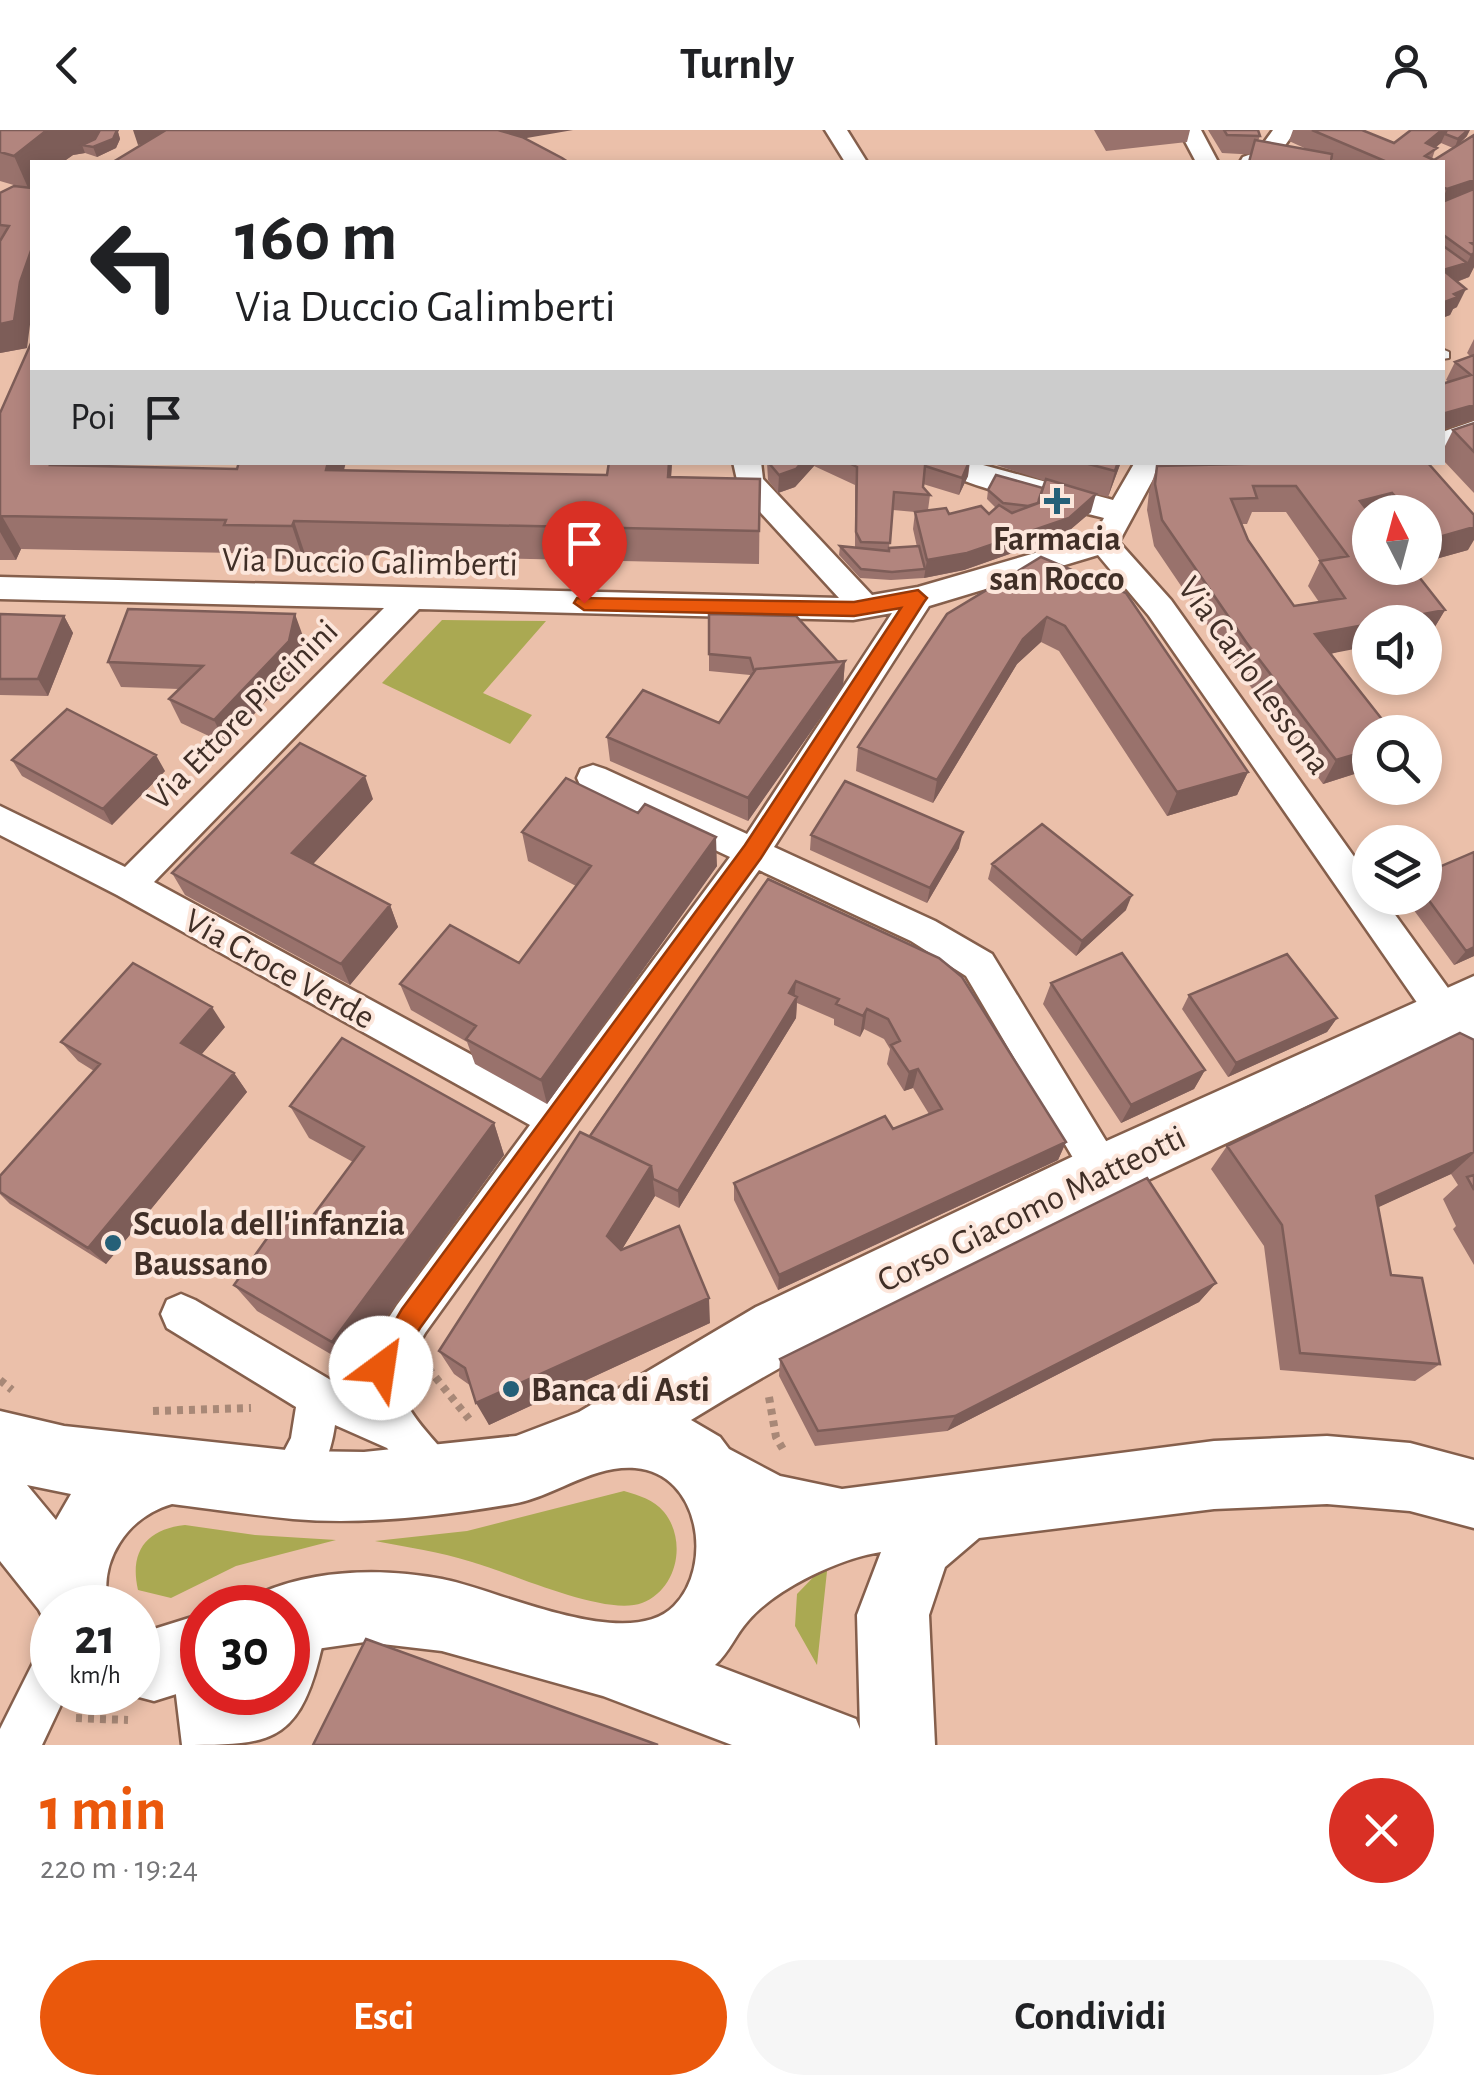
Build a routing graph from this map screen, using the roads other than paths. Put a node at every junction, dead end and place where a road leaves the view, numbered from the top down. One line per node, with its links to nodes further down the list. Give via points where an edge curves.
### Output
1 (836, 130): 4 (street)
2 (1190, 130): 5 (street)
3 (1285, 130): 6 (street)
4 (855, 160)
5 (1207, 160)
6 (1257, 160)
7 (1474, 430): 8 (street)
8 (1445, 441)
9 (747, 465): 17 (street, via 749,482)
10 (953, 465): 12 (street)
11 (1148, 465): 12 (street)
12 (1124, 513): 13 (street)
13 (1104, 543): 16 (street, Via Duccio Galimberti); 22 (street, Via Carlo Lessona, via 1160,608)
14 (0, 588): 15 (street, Via Duccio Galimberti)
15 (412, 598): 17 (street, Via Duccio Galimberti); 21 (street, Via Ettore Piccinini)
16 (918, 598): 17 (street, Via Duccio Galimberti); 20 (street)
17 (865, 608)
18 (593, 778): 20 (street)
19 (0, 820): 21 (street, Via Croce Verde)
20 (753, 852): 23 (street); 24 (street, via 923,931 978,965)
21 (129, 885): 23 (street, Via Croce Verde)
22 (1465, 1023): 24 (main road, Corso Giacomo Matteotti)
23 (558, 1121): 29 (street, via 381,1368 386,1414)
24 (1103, 1172): 27 (main road, Corso Giacomo Matteotti, via 780,1330)
25 (181, 1314): 26 (street)
26 (319, 1397): 29 (street); 32 (street, via 311,1444)
27 (599, 1438): 29 (main road, via 516,1470); 31 (main road, via 636,1434 668,1443)
28 (0, 1445): 30 (main road, via 64,1460)
29 (421, 1455): 32 (main road, via 364,1486)
30 (172, 1470): 32 (main road); 38 (main road, via 141,1478 112,1498 75,1557)
31 (704, 1472): 36 (main road, via 772,1508); 39 (main road, via 729,1522 732,1560)
32 (289, 1484)
33 (1474, 1494): 34 (main road, via 1410,1477 1326,1470 1214,1475)
34 (977, 1505): 36 (main road); 48 (main road, via 918,1546 893,1615)
35 (0, 1506): 37 (main road)
36 (842, 1523): 39 (main road)
37 (61, 1585)
38 (73, 1585)
39 (722, 1596): 42 (main road, via 702,1629 674,1653)
40 (310, 1614): 42 (main road, via 366,1607 442,1615)
41 (178, 1656): 45 (street)
42 (604, 1660): 47 (main road)
43 (32, 1715): 46 (street)
44 (267, 1715): 45 (street)
45 (206, 1744)
46 (17, 1745)
47 (830, 1745)
48 (898, 1745)

